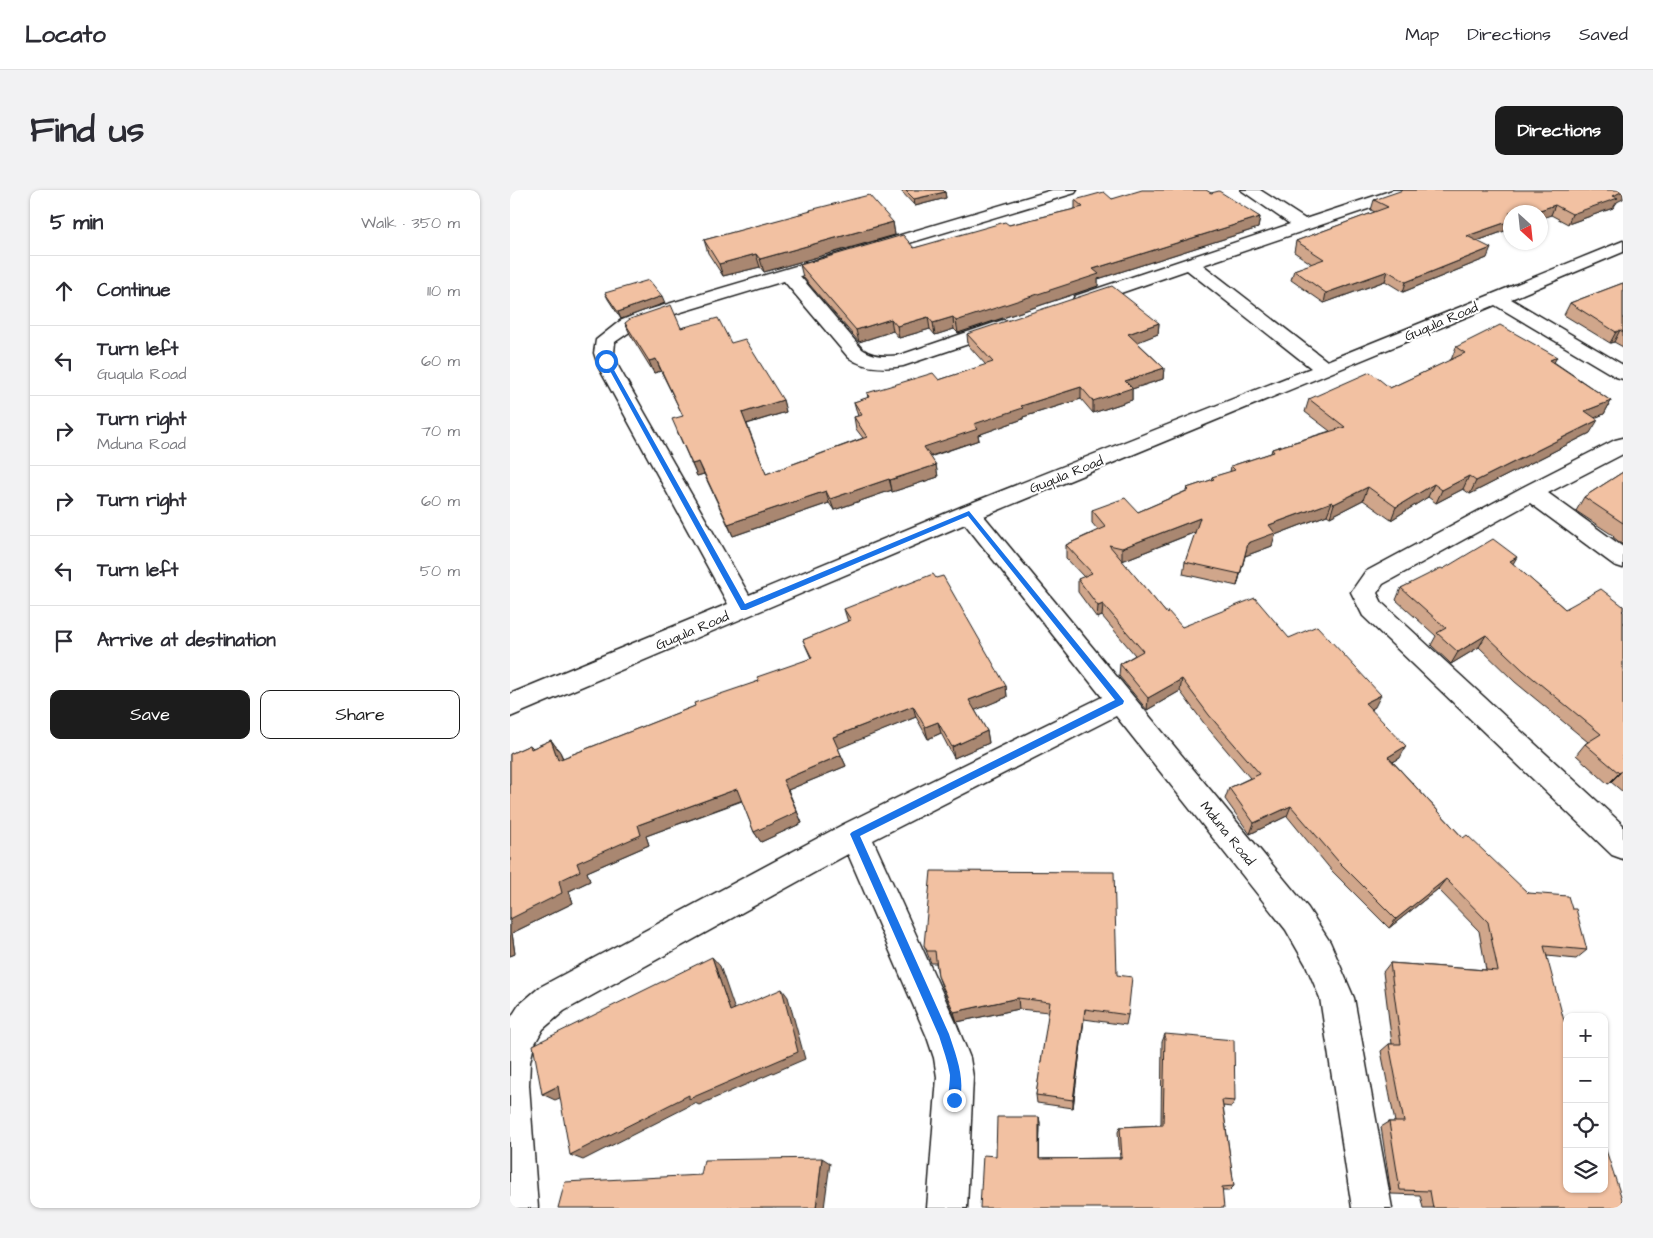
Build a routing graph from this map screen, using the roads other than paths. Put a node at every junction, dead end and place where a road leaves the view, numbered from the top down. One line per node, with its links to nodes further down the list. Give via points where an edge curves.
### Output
1 (1069, 190): 4 (street)
2 (1249, 190): 5 (street)
3 (1409, 190): 5 (street)
4 (1034, 194): 8 (street)
5 (1304, 226): 7 (street)
6 (1623, 246): 9 (street, Guqula Road)
7 (1190, 264): 10 (street); 12 (street)
8 (789, 275): 11 (street, via 855,353 873,361 903,360); 18 (street, via 636,320 606,340 604,346 609,368)
9 (1496, 298): 12 (street, Guqula Road); 13 (street)
10 (1070, 304)
11 (1023, 320)
12 (1325, 369): 16 (street, Guqula Road)
13 (1623, 373)
14 (1623, 445): 15 (street)
15 (1531, 492): 17 (street); 22 (street, via 1374,578 1364,592 1372,609)
16 (969, 513): 18 (street, Guqula Road); 19 (street, Mduna Road)
17 (1623, 559)
18 (744, 608): 20 (street, Guqula Road)
19 (1120, 701): 21 (street); 25 (street, Mduna Road, via 1297,919 1318,954 1337,998)
20 (510, 706)
21 (855, 834): 23 (street, via 552,998 531,1017 518,1039 512,1062); 24 (street, via 952,1058 955,1076)
22 (1623, 845)
23 (518, 1208)
24 (947, 1208)
25 (1372, 1208)

